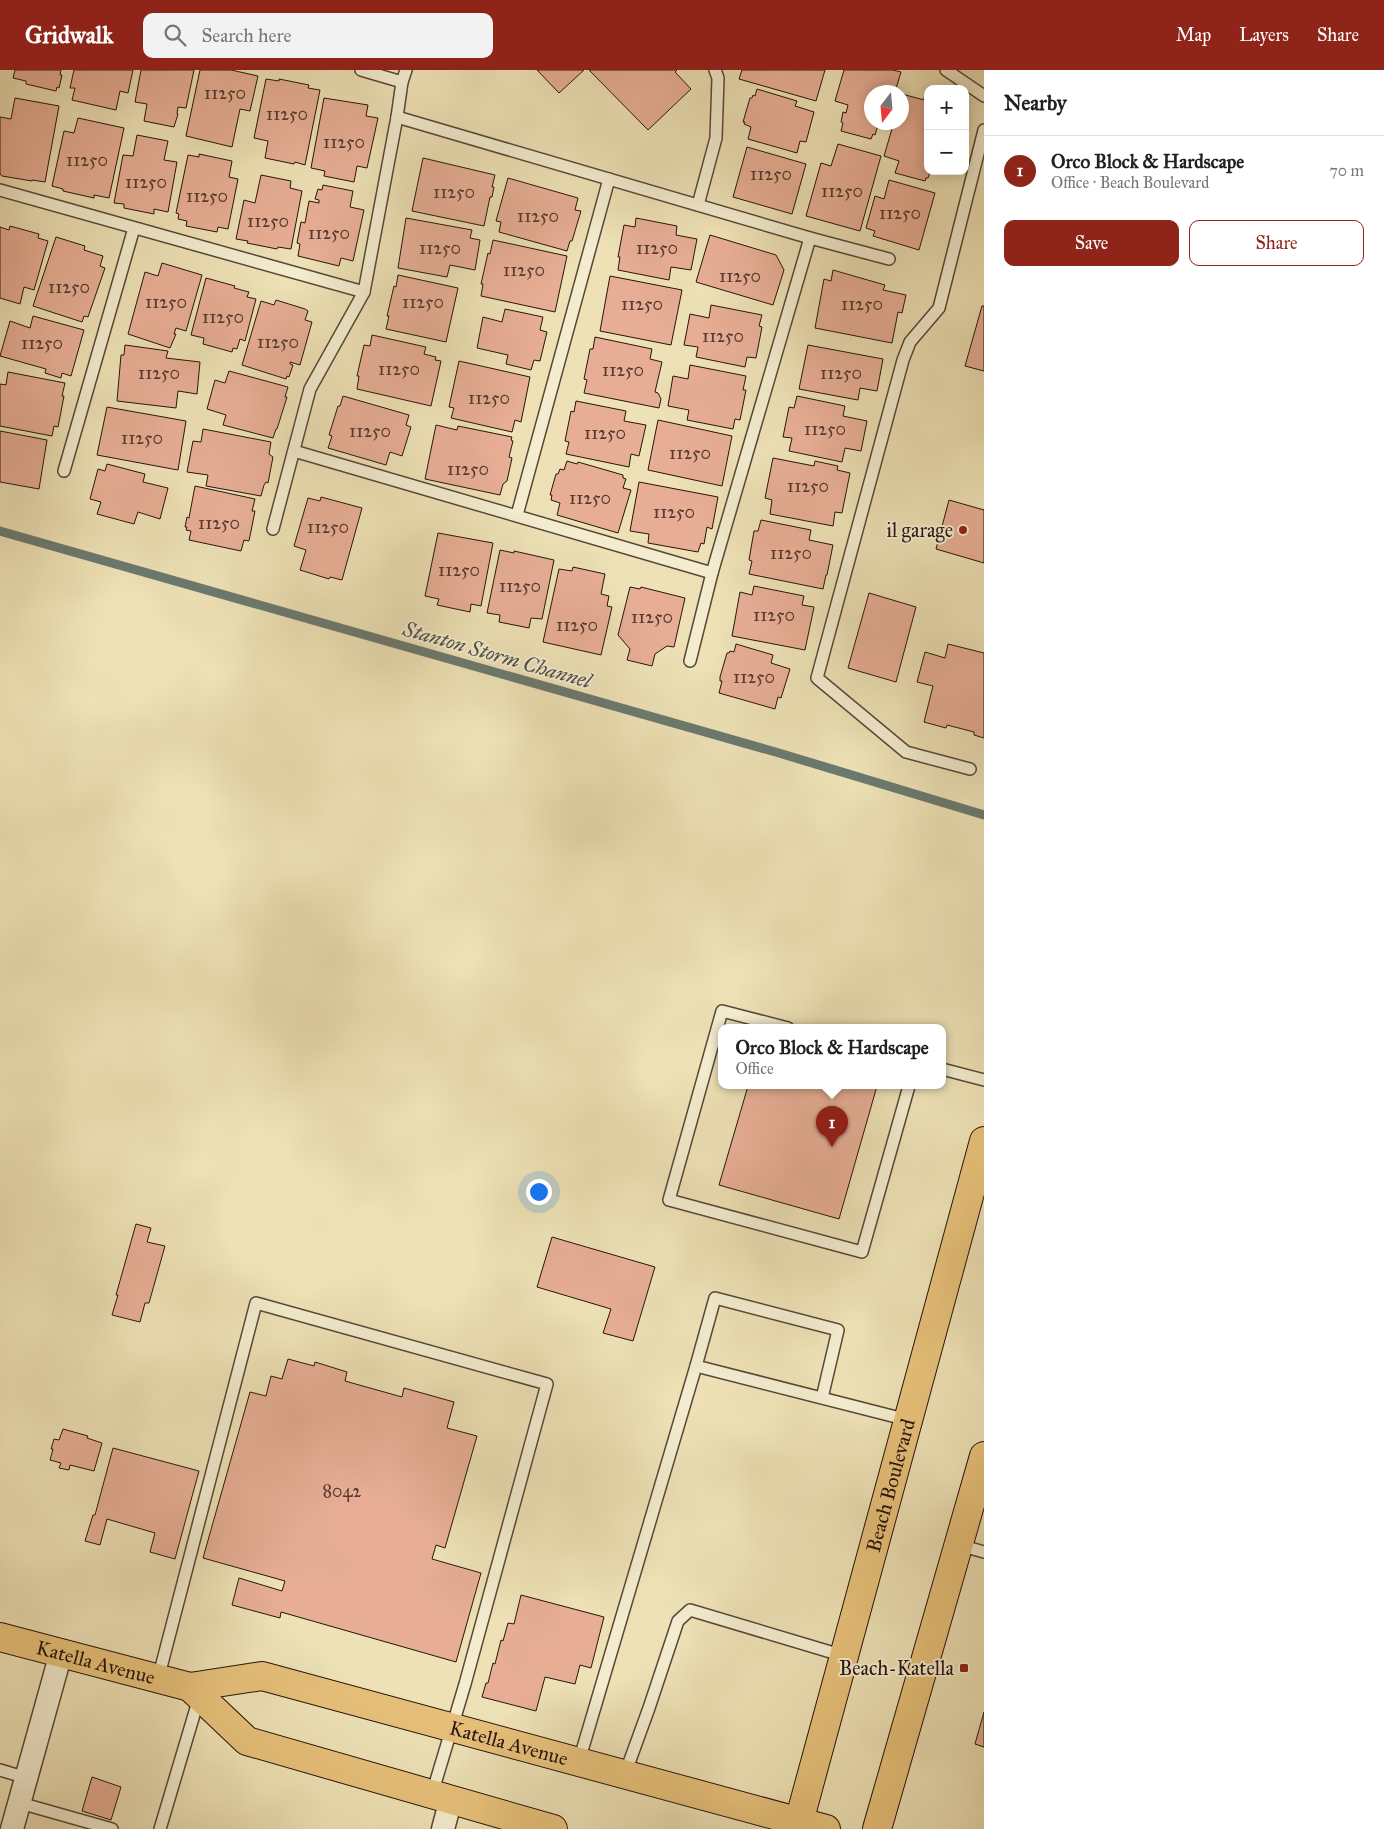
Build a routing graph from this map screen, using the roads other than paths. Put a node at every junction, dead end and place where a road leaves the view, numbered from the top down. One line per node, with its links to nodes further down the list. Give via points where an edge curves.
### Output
1 (361, 70): 5 (lane)
2 (406, 70): 5 (lane)
3 (715, 70): 12 (lane, via 718,78 716,138)
4 (946, 70): 6 (lane)
5 (402, 82): 7 (lane)
6 (984, 96)
7 (398, 117): 10 (lane); 16 (lane)
8 (984, 130): 9 (lane)
9 (979, 175): 23 (lane, via 940,308 910,342 903,360 817,678 906,752)
10 (609, 179): 12 (lane); 19 (lane)
11 (0, 190): 13 (lane)
12 (698, 205): 14 (lane)
13 (134, 228): 16 (lane); 18 (lane)
14 (810, 238): 15 (lane); 21 (lane)
15 (889, 259)
16 (364, 292): 17 (lane, via 310,390)
17 (294, 451): 19 (lane); 20 (lane)
18 (64, 470)
19 (517, 515): 21 (lane)
20 (273, 528)
21 (712, 573): 22 (lane)
22 (690, 661)
23 (970, 769)
24 (718, 1024): 25 (lane, via 722,1011)
25 (772, 1024)
26 (718, 1025): 29 (lane, via 669,1200 862,1252)
27 (946, 1070): 28 (lane)
28 (984, 1080)
29 (907, 1089)
30 (984, 1141): 33 (main road, Beach Boulevard)
31 (696, 1366): 32 (lane); 32 (lane, via 714,1298 838,1330); 42 (lane)
32 (822, 1398): 33 (lane)
33 (908, 1420): 38 (main road, Beach Boulevard)
34 (984, 1456): 35 (main road)
35 (971, 1548): 55 (main road)
36 (0, 1637): 37 (main road, Katella Avenue)
37 (61, 1653): 39 (main road, Katella Avenue); 45 (street)
38 (844, 1656): 44 (lane, via 690,1610 678,1622); 48 (main road, Beach Boulevard)
39 (158, 1679): 40 (main road, Katella Avenue); 41 (lane, via 256,1303 547,1384)
40 (195, 1692): 41 (main road, Katella Avenue, via 262,1676); 46 (main road, Katella Avenue, via 247,1741); 51 (lane)
41 (452, 1727): 42 (main road, Katella Avenue); 46 (lane)
42 (578, 1761): 44 (main road, Katella Avenue)
43 (0, 1770): 45 (lane)
44 (625, 1774): 48 (main road, Katella Avenue)
45 (27, 1778): 47 (street)
46 (441, 1796): 52 (street); 53 (main road, Katella Avenue)
47 (20, 1804): 49 (street); 50 (lane)
48 (798, 1825): 54 (main road, Katella Avenue)
49 (12, 1829)
50 (112, 1829)
51 (160, 1829)
52 (442, 1829)
53 (553, 1829)
54 (826, 1829)
55 (877, 1829)

